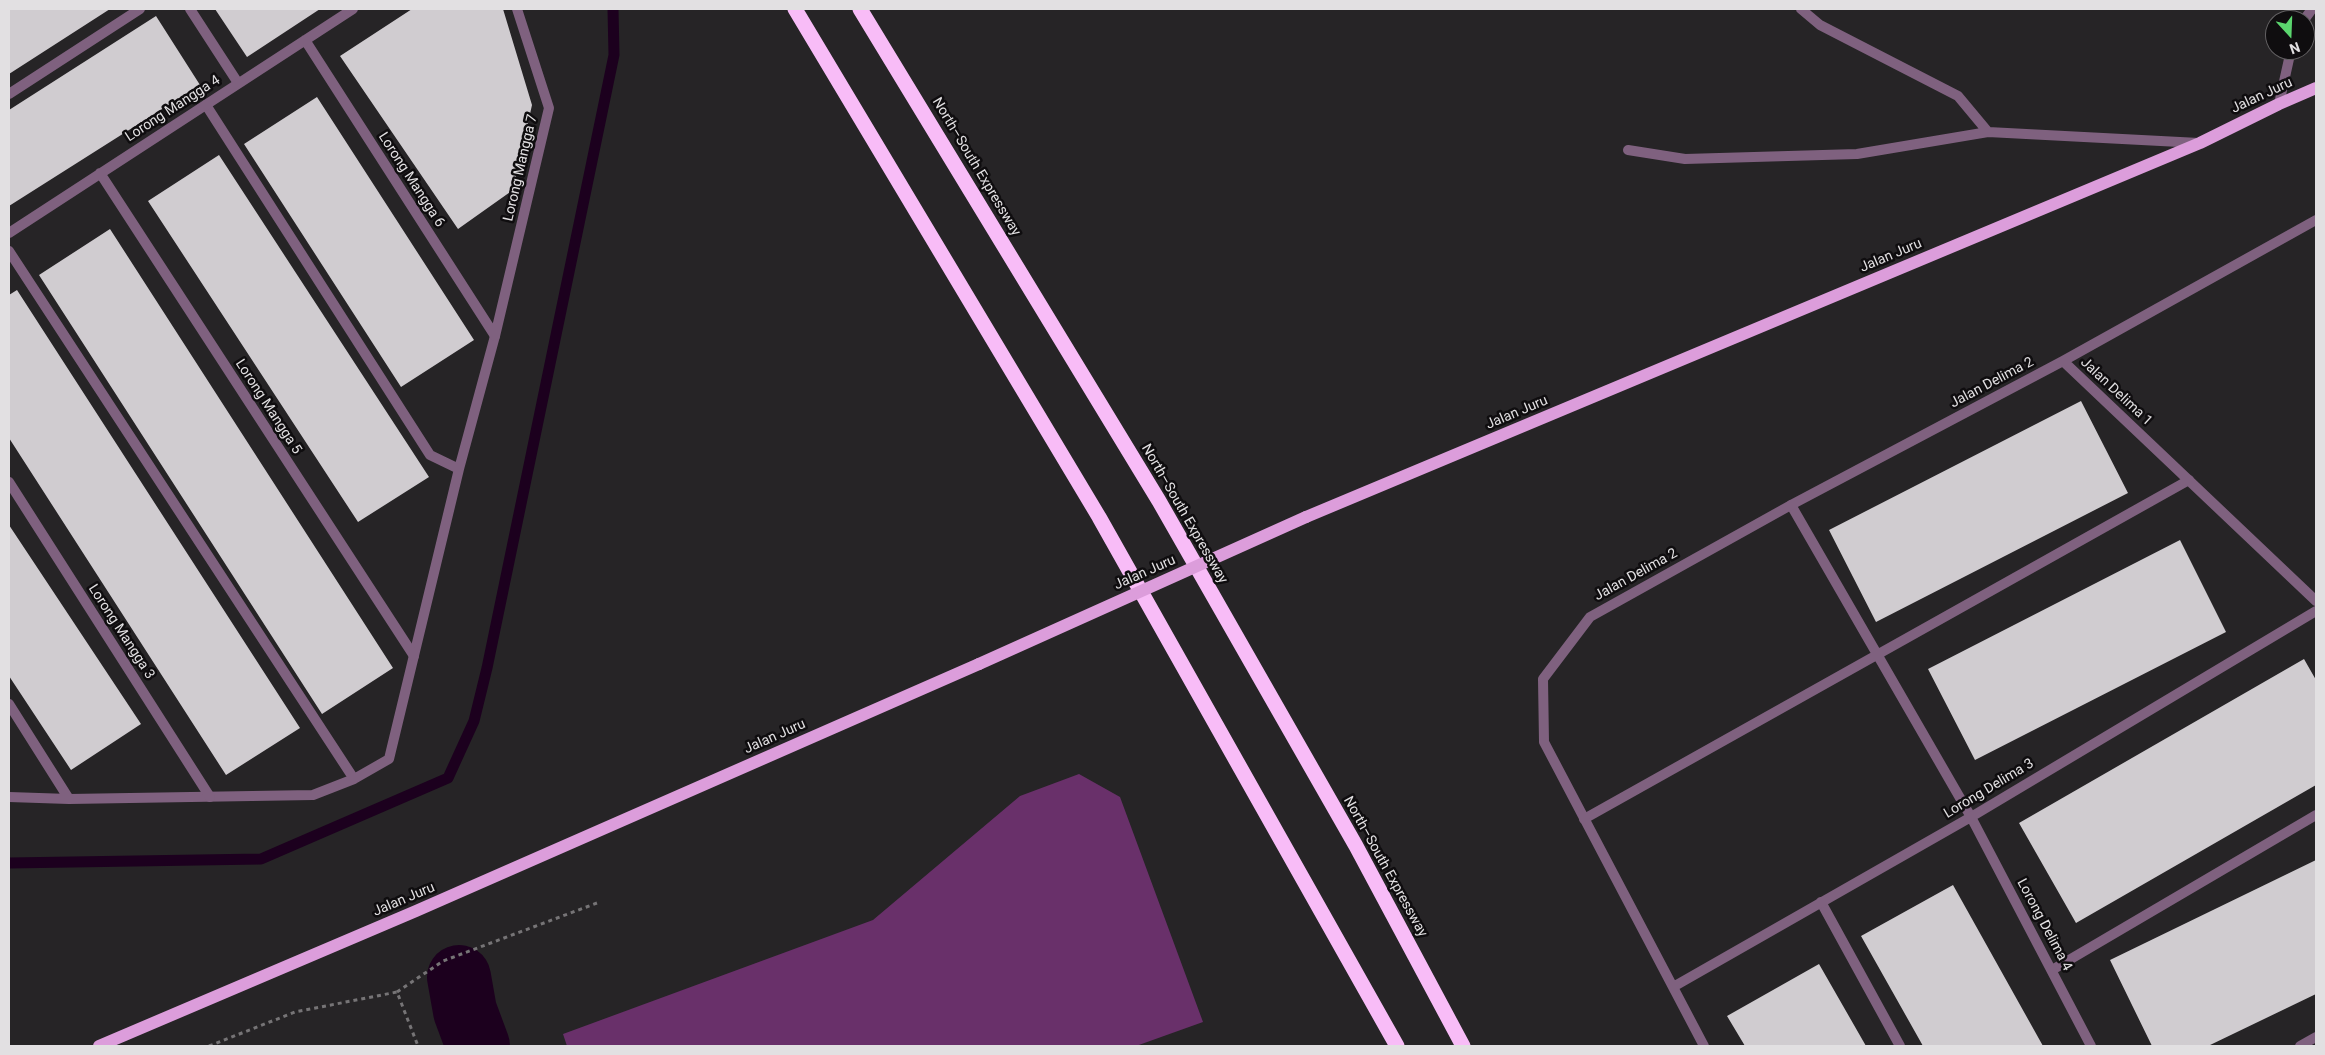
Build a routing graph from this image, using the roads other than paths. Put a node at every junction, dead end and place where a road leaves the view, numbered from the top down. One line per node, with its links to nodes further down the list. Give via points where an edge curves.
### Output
1 (140, 9): 12 (street)
2 (190, 9): 10 (street)
3 (353, 9): 8 (street, Lorong Mangga 4)
4 (517, 9): 22 (street, Lorong Mangga 7, via 549,108)
5 (795, 9): 45 (highway, via 1099,517)
6 (860, 9): 46 (highway, North–South Expressway, via 1159,501 1356,846)
7 (1800, 9): 15 (street, via 1820,25 1958,96)
8 (305, 40): 10 (street, Lorong Mangga 4); 22 (street, Lorong Mangga 6)
9 (2289, 60): 13 (street)
10 (238, 83): 14 (street, Lorong Mangga 4)
11 (2316, 88): 13 (main road, Jalan Juru)
12 (9, 94)
13 (2279, 104): 16 (main road, Jalan Juru)
14 (206, 105): 18 (street, Lorong Mangga 4); 24 (street, via 430,455)
15 (1988, 132): 16 (street); 17 (street, via 1857,154 1685,159)
16 (2200, 143): 44 (main road, Jalan Juru, bridge, via 1306,517 416,911)
17 (1628, 150)
18 (100, 173): 20 (street, Lorong Mangga 4); 31 (street, Lorong Mangga 5)
19 (2316, 220): 23 (street, Jalan Delima 1)
20 (9, 233)
21 (9, 251): 33 (street)
22 (495, 336): 24 (street, Lorong Mangga 7)
23 (2063, 361): 25 (street, Jalan Delima 1); 27 (street, Jalan Delima 2)
24 (460, 469): 31 (street, Lorong Mangga 7)
25 (2189, 480): 28 (street, Jalan Delima 1); 30 (street)
26 (9, 482): 35 (street, Lorong Mangga 3)
27 (1791, 504): 30 (street, Lorong Delima 4); 39 (street, Jalan Delima 2, via 1590,617 1543,679 1544,742)
28 (2316, 601)
29 (2316, 611): 38 (street, Lorong Delima 3)
30 (1878, 654): 38 (street, Lorong Delima 4); 39 (street)
31 (414, 656): 33 (street, Lorong Mangga 7, via 390,759)
32 (9, 704): 36 (street)
33 (354, 779): 35 (street, Lorong Mangga 7, via 313,795)
34 (9, 797): 36 (street, Lorong Mangga 7)
35 (210, 797): 36 (street, Lorong Mangga 7)
36 (70, 799)
37 (2316, 815): 41 (street)
38 (1971, 817): 40 (street, Lorong Delima 3); 41 (street, Lorong Delima 4)
39 (1584, 819): 42 (street, Jalan Delima 2)
40 (1821, 902): 42 (street, Lorong Delima 3); 48 (street)
41 (2052, 970): 49 (street, Lorong Delima 4)
42 (1673, 986): 47 (street, Jalan Delima 2)
43 (2316, 1037): 50 (street)
44 (99, 1046)
45 (1397, 1046)
46 (1463, 1046)
47 (1704, 1046)
48 (1900, 1046)
49 (2091, 1046)
50 (2300, 1046)

